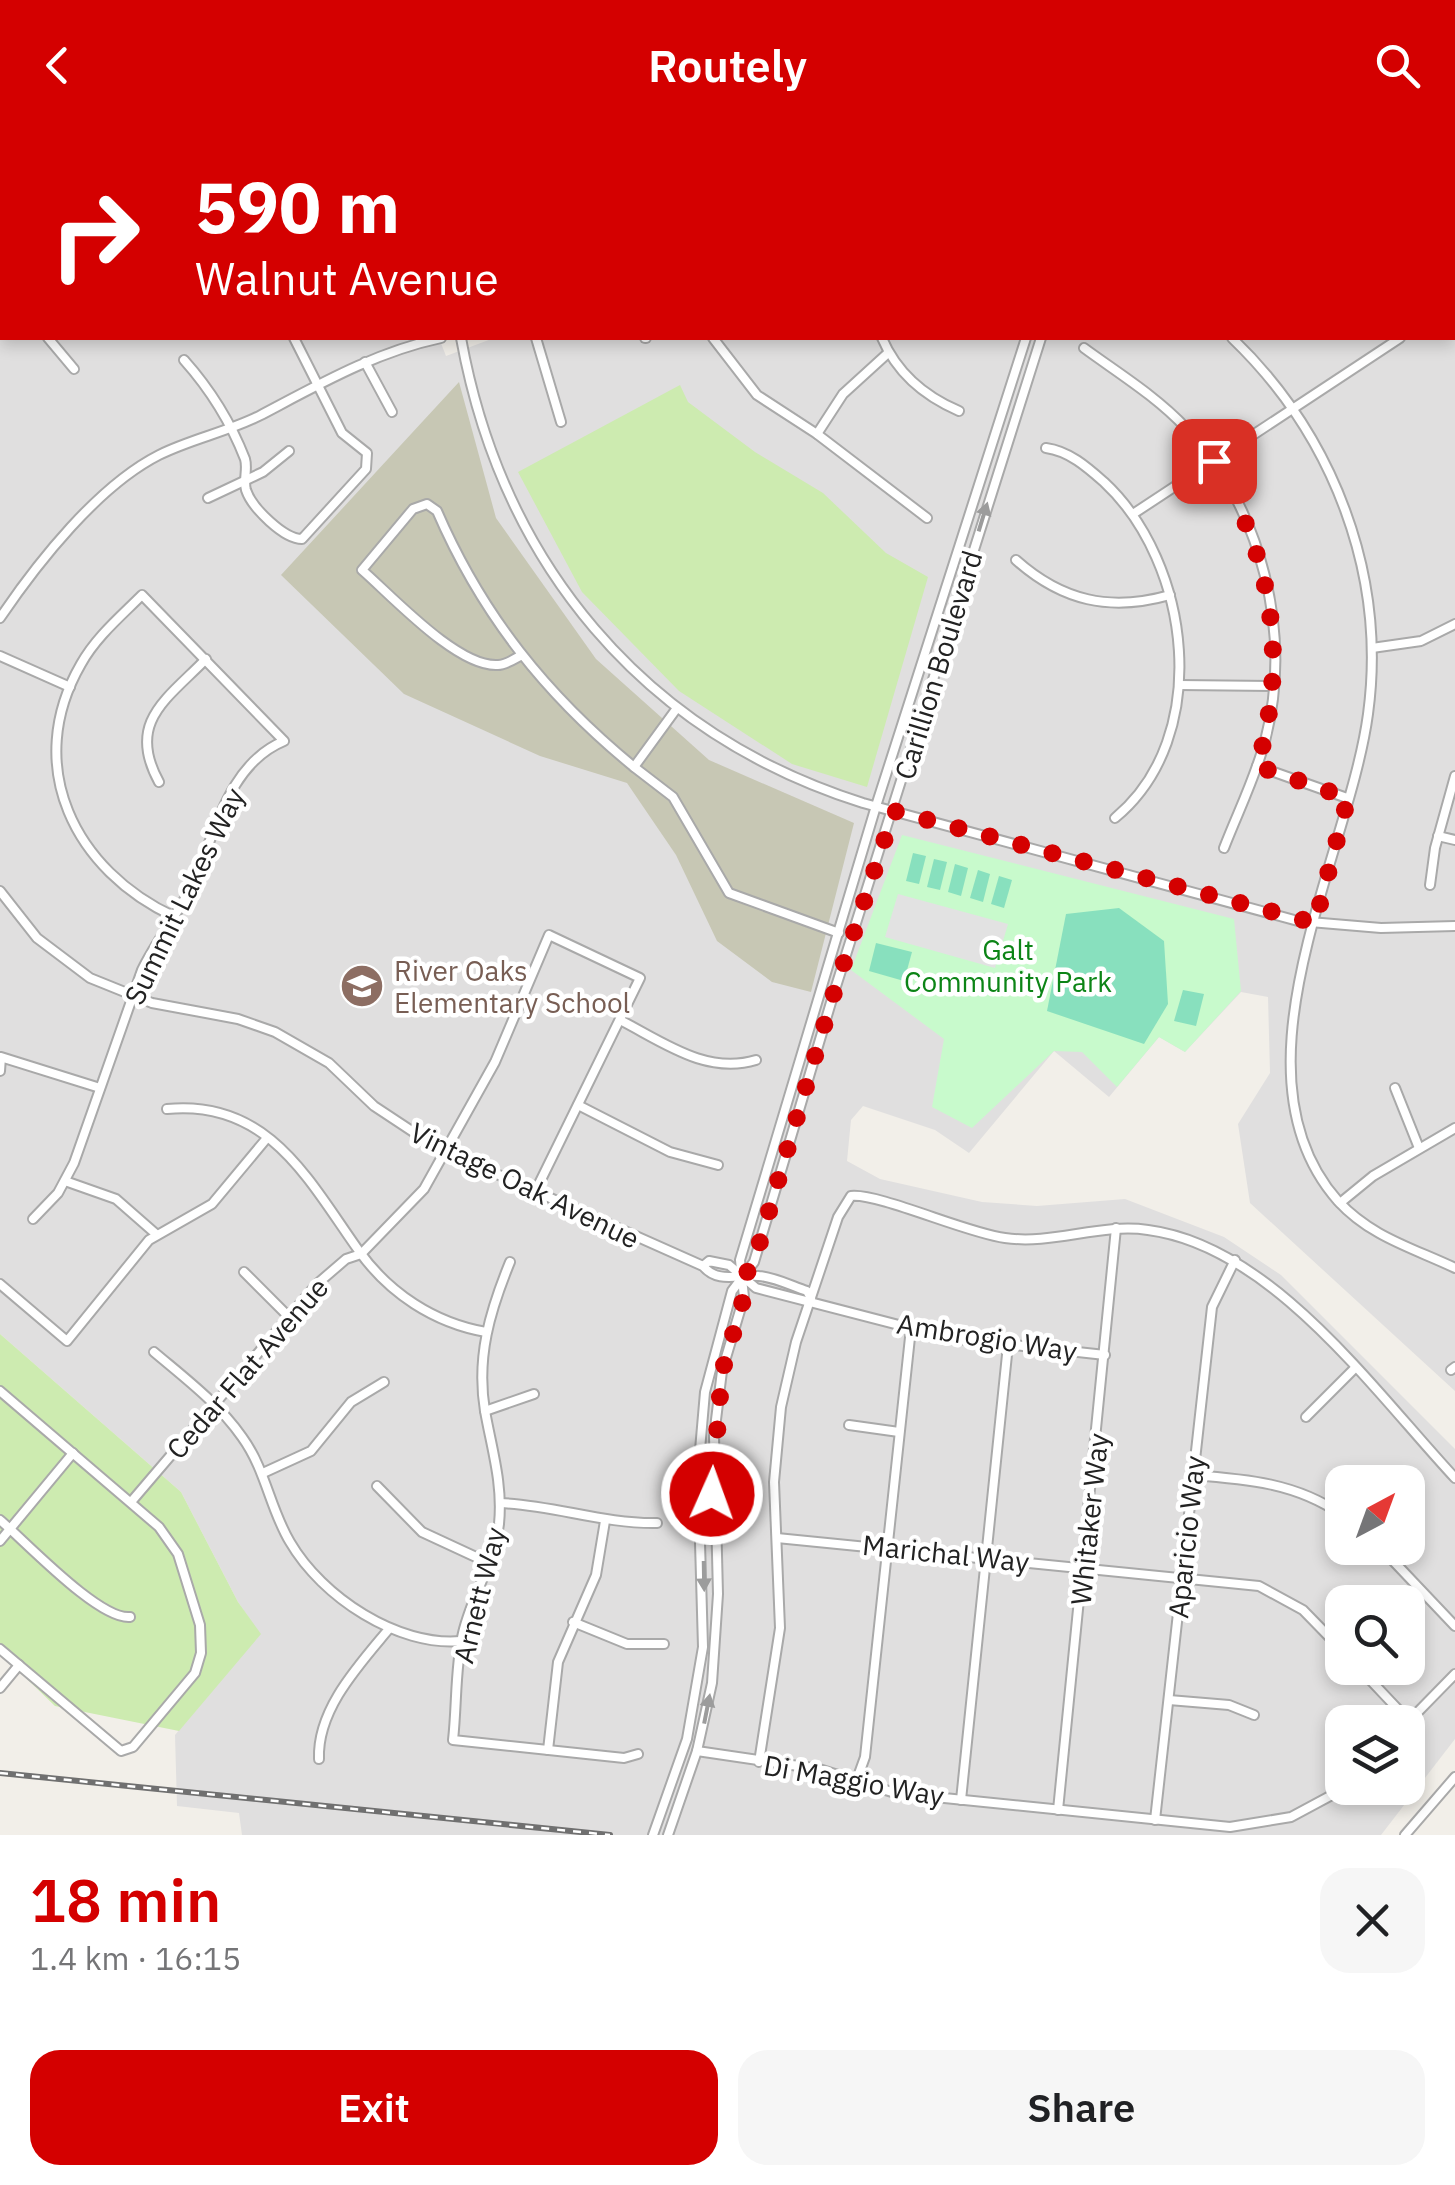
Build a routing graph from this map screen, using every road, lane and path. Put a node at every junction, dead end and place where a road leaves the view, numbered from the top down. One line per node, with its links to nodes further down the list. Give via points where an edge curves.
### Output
1 (50, 340): 16 (street)
2 (295, 340): 17 (street)
3 (461, 340): 42 (street, via 490,454 528,535 604,640)
4 (537, 340): 21 (street)
5 (715, 340): 23 (street, via 757,395)
6 (883, 340): 13 (street)
7 (1025, 340): 48 (street, Carillion Boulevard)
8 (1039, 340): 49 (street, Carillion Boulevard, one-way to 8)
9 (1234, 340): 18 (street)
10 (1397, 340): 18 (street)
11 (396, 342): 15 (street)
12 (1084, 348): 26 (street, via 1172,414)
13 (888, 354): 19 (street, via 915,385); 23 (street, via 850,386)
14 (184, 360): 22 (street)
15 (365, 362): 17 (street); 20 (street)
16 (74, 369)
17 (318, 385): 22 (street); 27 (street, via 342,433 368,453 366,469 302,540 260,511)
18 (1292, 407): 26 (street); 35 (street, via 1324,460 1351,526)
19 (960, 411)
20 (392, 412)
21 (561, 422)
22 (228, 429): 27 (street, via 246,462); 33 (street, via 172,448 119,481)
23 (816, 434): 30 (street)
24 (1046, 448): 29 (street, via 1084,465)
25 (290, 451): 27 (street)
26 (1214, 461): 29 (street); 40 (street, via 1260,557 1273,622)
27 (246, 480): 28 (street)
28 (208, 498)
29 (1132, 514): 32 (street)
30 (927, 518)
31 (1016, 560): 32 (street, via 1052,588 1090,602)
32 (1170, 595): 39 (street)
33 (0, 618)
34 (1455, 624): 35 (street, via 1422,642)
35 (1372, 648): 47 (street, via 1365,733)
36 (0, 656): 41 (street)
37 (520, 656): 37 (street, via 484,607 437,512 427,504 414,509 362,570 460,652 500,666); 44 (street, via 586,728)
38 (206, 659): 41 (street, via 142,596 98,640); 46 (street, via 148,724 146,753); 56 (street, Summit Lakes Way, via 284,741 253,763 230,794)
39 (1179, 684): 40 (street); 50 (street, via 1155,766)
40 (1273, 686): 43 (street)
41 (70, 687): 56 (street, via 57,754 74,827 114,880)
42 (677, 708): 44 (street); 48 (street, via 770,766)
43 (1257, 766): 47 (street); 53 (street)
44 (634, 767): 59 (street, via 673,797 729,894)
45 (1455, 776): 51 (street)
46 (159, 782)
47 (1348, 798): 57 (street)
48 (876, 806): 49 (street); 59 (street, Carillion Boulevard)
49 (894, 811): 57 (street); 84 (street, Carillion Boulevard)
50 (1114, 818)
51 (1438, 836): 52 (street); 54 (street)
52 (1455, 840)
53 (1224, 848)
54 (1430, 884)
55 (0, 891): 60 (street, Vintage Oak Avenue, via 54,952)
56 (174, 916): 60 (street, Summit Lakes Way)
57 (1315, 923): 58 (street); 75 (street, via 1298,995 1294,1089 1310,1156)
58 (1455, 926)
59 (839, 933): 84 (street, Carillion Boulevard, via 740,1260)
60 (132, 997): 64 (street, Summit Lakes Way); 71 (street, Vintage Oak Avenue, via 238,1019 297,1042 388,1116)
61 (620, 1020): 62 (street, via 700,1060); 66 (street); 71 (street, Cedar Flat Avenue, via 640,978 548,936 495,1062)
62 (756, 1060)
63 (0, 1071): 64 (street, via 1,1057)
64 (100, 1088): 73 (street, Summit Lakes Way)
65 (1395, 1088): 70 (street)
66 (578, 1104): 72 (street, via 670,1152); 74 (street)
67 (167, 1109): 69 (street, via 220,1112)
68 (1455, 1128): 70 (street)
69 (268, 1138): 78 (street, via 212,1204); 79 (street, via 316,1183)
70 (1420, 1148): 75 (street)
71 (446, 1152): 74 (street, Vintage Oak Avenue); 79 (street, Cedar Flat Avenue, via 414,1202)
72 (718, 1166)
73 (65, 1181): 76 (street, Summit Lakes Way); 78 (street, via 116,1198)
74 (535, 1192): 84 (street, Vintage Oak Avenue, via 703,1266 710,1260 729,1265)
75 (1340, 1203): 82 (street, via 1387,1239)
76 (33, 1219)
77 (1116, 1228): 80 (street, via 1180,1236); 86 (street, via 1009,1239 851,1196); 92 (street, Whitaker Way)
78 (156, 1234): 85 (street, via 67,1341)
79 (361, 1254): 87 (street, Cedar Flat Avenue, via 346,1259); 89 (street, via 414,1304)
80 (1235, 1260): 93 (street, via 1281,1293); 104 (street, Aparicio Way, via 1212,1306)
81 (510, 1262): 89 (street, Arnett Way)
82 (1455, 1268)
83 (244, 1272): 87 (street)
84 (744, 1277): 86 (street, Ambrogio Way, via 756,1288); 139 (street, Carillion Boulevard, one-way to 84, via 718,1629 714,1436); 149 (street, Carillion Boulevard, one-way to 149, via 732,1291 719,1333 700,1430 699,1680 687,1739)
85 (0, 1284)
86 (812, 1299): 88 (street, Ambrogio Way); 114 (street, via 780,1407)
87 (288, 1316): 97 (street, Cedar Flat Avenue)
88 (911, 1328): 90 (street, Ambrogio Way); 101 (street)
89 (486, 1332): 98 (street, Arnett Way)
90 (1008, 1345): 92 (street, Ambrogio Way); 117 (street)
91 (154, 1352): 97 (street)
92 (1105, 1355): 120 (street, Whitaker Way)
93 (1354, 1369): 99 (street); 105 (street)
94 (384, 1382): 103 (street, via 350,1402 311,1451)
95 (0, 1391): 102 (street)
96 (534, 1394): 98 (street)
97 (215, 1403): 103 (street); 107 (street, Cedar Flat Avenue)
98 (485, 1411): 108 (street, Arnett Way)
99 (1306, 1418)
100 (849, 1425): 101 (street)
101 (899, 1432): 116 (street)
102 (73, 1453): 107 (street); 113 (street)
103 (263, 1472): 125 (street, via 300,1557)
104 (1192, 1475): 109 (street, via 1249,1479); 121 (street, Aparicio Way)
105 (1455, 1478)
106 (378, 1486): 118 (street, via 422,1532)
107 (131, 1502): 130 (street, via 178,1554 200,1624 195,1673 133,1746 121,1751)
108 (500, 1502): 111 (street, via 550,1506); 118 (street, Arnett Way)
109 (1325, 1505)
110 (0, 1520): 113 (street)
111 (604, 1521): 112 (street); 123 (street, via 596,1575)
112 (658, 1523)
113 (10, 1529): 115 (street); 122 (street, via 93,1600)
114 (777, 1538): 116 (street, Marichal Way); 142 (street, via 778,1657)
115 (0, 1541)
116 (888, 1547): 117 (street, Marichal Way); 144 (street, via 866,1757)
117 (985, 1557): 120 (street, Marichal Way); 146 (street)
118 (490, 1564): 127 (street, Arnett Way)
119 (1397, 1565): 124 (street)
120 (1084, 1567): 121 (street, Marichal Way); 147 (street, Whitaker Way)
121 (1182, 1577): 126 (street, Marichal Way, via 1281,1594); 134 (street, Aparicio Way)
122 (130, 1617)
123 (573, 1622): 128 (street, via 626,1644); 138 (street, via 555,1674)
124 (1455, 1626)
125 (388, 1630): 127 (street, via 424,1642); 141 (street, via 331,1707)
126 (1325, 1633)
127 (462, 1641): 138 (street, Arnett Way, via 454,1740)
128 (664, 1644)
129 (0, 1648): 130 (street)
130 (19, 1665): 133 (street)
131 (1455, 1674): 136 (street)
132 (1375, 1685): 135 (street)
133 (0, 1688)
134 (1169, 1700): 137 (street, via 1229,1704); 148 (street, Aparicio Way)
135 (1393, 1705)
136 (1425, 1705)
137 (1254, 1714)
138 (548, 1750): 140 (street)
139 (697, 1750): 142 (street, Di Maggio Way); 150 (street, Carillion Boulevard)
140 (638, 1754)
141 (320, 1760)
142 (759, 1762): 144 (street, Di Maggio Way, via 819,1769)
143 (1455, 1777): 151 (street)
144 (856, 1782): 146 (street, Di Maggio Way)
145 (1325, 1799): 148 (street, Di Maggio Way, via 1253,1825)
146 (961, 1800): 147 (street, Di Maggio Way)
147 (1058, 1810): 148 (street, Di Maggio Way)
148 (1156, 1820)
149 (653, 1835)
150 (668, 1835)
151 (1404, 1835)

